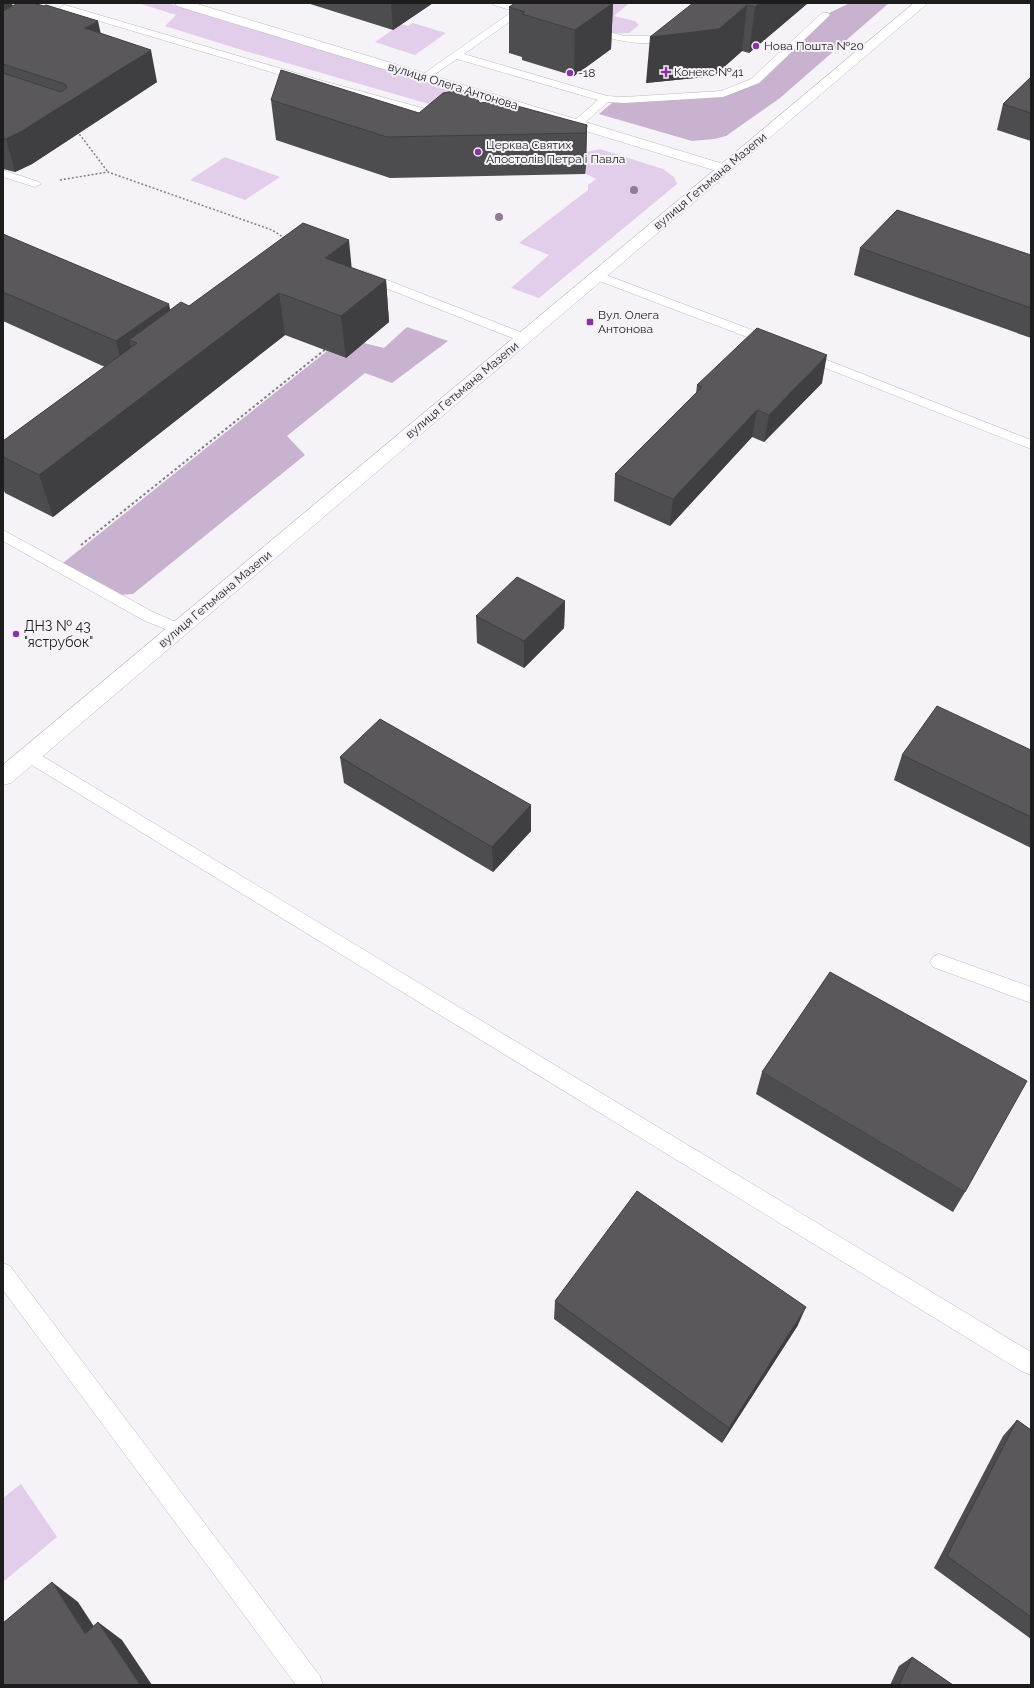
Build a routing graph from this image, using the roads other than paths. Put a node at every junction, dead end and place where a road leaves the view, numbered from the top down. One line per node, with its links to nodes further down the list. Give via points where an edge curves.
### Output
1 (74, 3): 5 (lane)
2 (181, 3): 13 (main road, вулиця Олега Антонова)
3 (497, 3): 6 (lane)
4 (922, 3): 19 (main road, вулиця Гетьмана Мазепи)
5 (65, 8): 7 (lane); 17 (lane, via 341,89 444,117)
6 (520, 10): 8 (lane); 12 (lane)
7 (54, 14)
8 (541, 16)
9 (825, 16): 15 (lane, via 755,81 723,94)
10 (576, 25): 11 (lane, via 624,39 658,39)
11 (680, 25)
12 (456, 55): 13 (lane); 15 (lane)
13 (424, 77): 14 (main road, вулиця Олега Антонова)
14 (480, 94): 16 (lane); 18 (main road, вулиця Олега Антонова)
15 (606, 99): 18 (lane)
16 (467, 102)
17 (450, 113)
18 (577, 124): 19 (main road, вулиця Олега Антонова)
19 (725, 168): 23 (main road, вулиця Гетьмана Мазепи)
20 (3, 173): 21 (lane)
21 (35, 184)
22 (356, 272): 24 (lane)
23 (598, 276): 24 (main road, вулиця Гетьмана Мазепи); 25 (lane, via 786,347)
24 (524, 338): 27 (main road, вулиця Гетьмана Мазепи)
25 (1031, 446)
26 (3, 535): 27 (lane, via 148,616)
27 (178, 629): 28 (main road, вулиця Гетьмана Мазепи)
28 (28, 755): 29 (main road, вулиця Гетьмана Мазепи); 33 (lane)
29 (3, 777)
30 (939, 962): 31 (lane)
31 (1031, 995)
32 (3, 1273): 34 (lane)
33 (1031, 1364)
34 (311, 1685)

